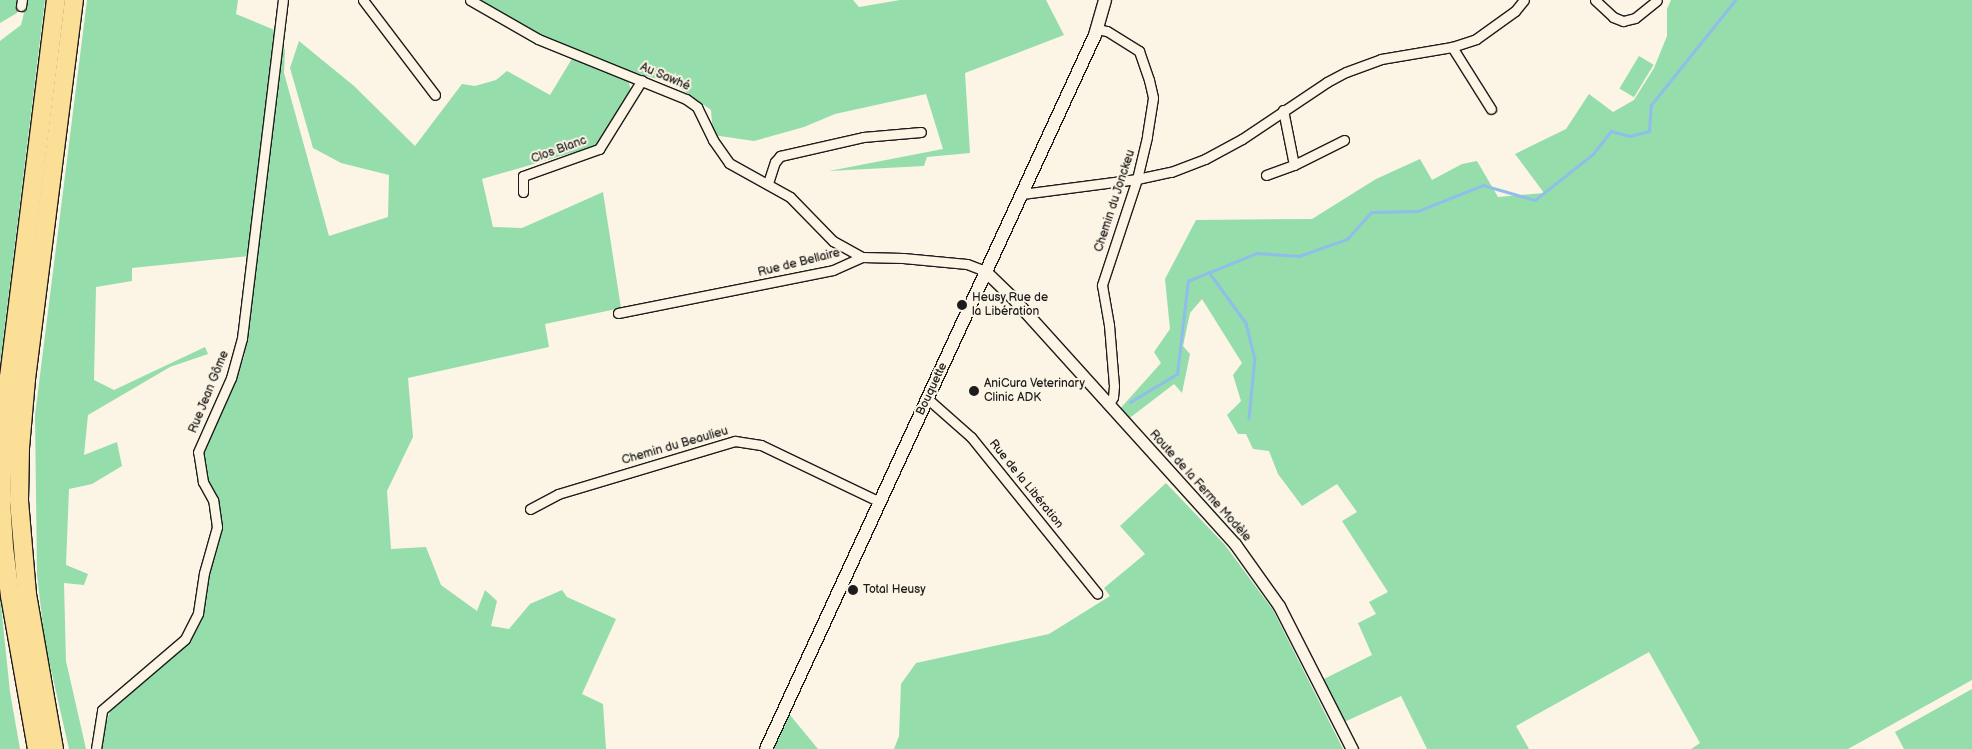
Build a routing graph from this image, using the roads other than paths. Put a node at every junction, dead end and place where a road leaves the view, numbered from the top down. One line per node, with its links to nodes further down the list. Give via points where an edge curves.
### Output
1 (56, 0): 32 (highway, via 8,377 3,446 1,500 4,547)
2 (74, 0): 35 (highway, via 26,378 19,491 27,594)
3 (283, 0): 36 (street, Rue Jean Gôme, via 242,338 231,378 198,452 203,482 213,500 217,527 204,573 198,612 185,639 102,710)
4 (362, 0): 13 (street)
5 (470, 0): 12 (street, Au Sawhé, via 538,39)
6 (1105, 0): 10 (main road, Bouquette)
7 (1524, 0): 11 (street, via 1515,11 1476,39)
8 (1595, 0): 9 (street, via 1613,17 1624,21 1636,18)
9 (1657, 0)
10 (1098, 29): 20 (street, Chemin du Jonckeu, via 1139,51 1149,80 1152,98); 23 (main road, Bouquette)
11 (1452, 47): 14 (street); 15 (street, via 1381,59 1346,72)
12 (642, 80): 21 (street, Au Sawhé, via 697,107 729,163); 22 (street, Clos Blanc, via 599,148 523,176)
13 (435, 95)
14 (1491, 109)
15 (1283, 110): 18 (street); 20 (street, via 1242,140 1205,158 1170,172)
16 (921, 132): 21 (street, via 863,137 780,156)
17 (1344, 140): 18 (street)
18 (1294, 165): 19 (street)
19 (1266, 175)
20 (1137, 179): 23 (street); 28 (street, Chemin du Jonckeu, via 1102,285 1114,386)
21 (768, 183): 24 (street, Au Sawhé, via 790,197 833,241)
22 (524, 192)
23 (1022, 194): 25 (main road, Bouquette)
24 (862, 257): 25 (street, Rue de Bellaire, via 967,264); 26 (street, Rue de Bellaire, via 824,272)
25 (986, 271): 27 (main road, Bouquette); 28 (street, Route de la Ferme Modèle)
26 (618, 313)
27 (928, 399): 29 (main road, Bouquette); 31 (street, Rue de la Libération, via 971,437)
28 (1109, 404): 38 (street, Route de la Ferme Modèle, via 1241,552 1279,606)
29 (880, 502): 30 (street, Chemin du Beaulieu, via 761,445 736,441 558,494); 37 (main road, Bouquette)
30 (530, 509)
31 (1097, 593)
32 (21, 660): 33 (highway); 34 (highway)
33 (33, 749)
34 (37, 749)
35 (54, 749)
36 (96, 749)
37 (766, 749)
38 (1352, 749)

